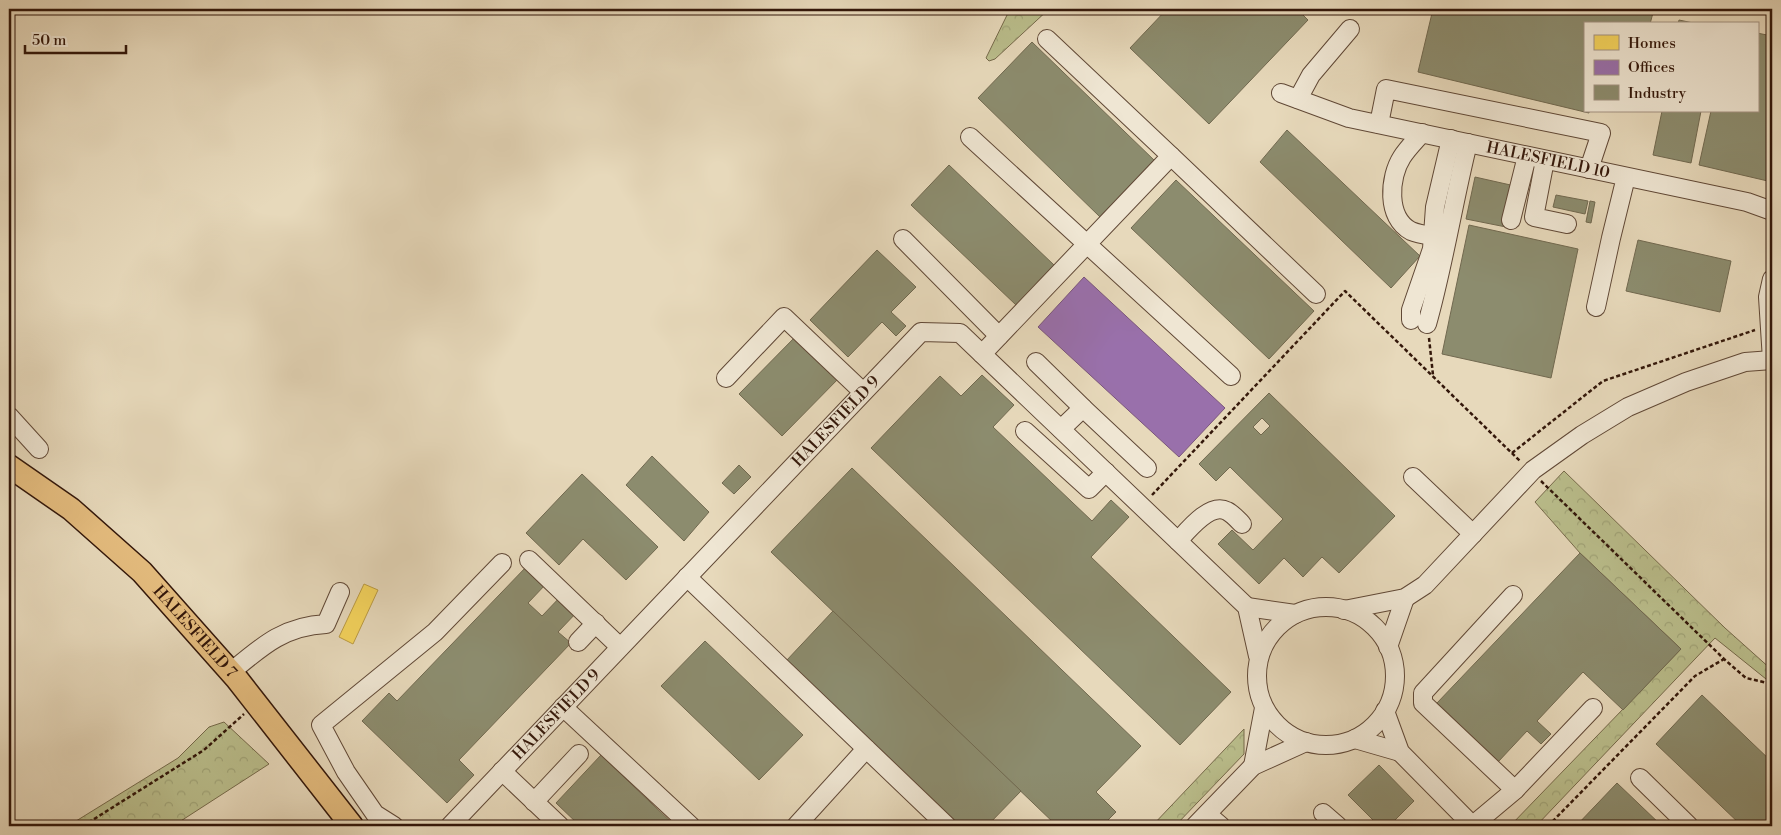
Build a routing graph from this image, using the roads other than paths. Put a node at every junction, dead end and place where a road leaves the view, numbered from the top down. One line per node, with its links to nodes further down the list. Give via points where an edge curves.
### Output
1 (1350, 29): 4 (street, via 1311,75)
2 (1047, 39): 10 (street)
3 (1281, 93): 4 (street, HALESFIELD 10)
4 (1298, 99): 5 (street, HALESFIELD 10, via 1349,118)
5 (1379, 124): 6 (street, HALESFIELD 10); 13 (street, via 1386,89 1601,133)
6 (1422, 133): 8 (street, HALESFIELD 10); 18 (street, via 1402,156 1395,173 1393,205 1396,216 1409,230)
7 (970, 137): 20 (street)
8 (1451, 139): 9 (street, HALESFIELD 10); 18 (street)
9 (1468, 143): 11 (street, HALESFIELD 10); 18 (street, via 1440,276 1419,322 1411,310 1432,249)
10 (1171, 156): 20 (street); 22 (street)
11 (1527, 156): 12 (street, HALESFIELD 10); 16 (street)
12 (1545, 160): 13 (street, HALESFIELD 10); 17 (street, via 1534,217)
13 (1589, 169): 14 (street, HALESFIELD 10)
14 (1626, 177): 15 (street, HALESFIELD 10, via 1746,202); 23 (street)
15 (1772, 211)
16 (1511, 220)
17 (1567, 224)
18 (1433, 236)
19 (903, 239): 24 (street)
20 (1086, 244): 24 (street); 28 (street)
21 (1772, 279): 26 (street, via 1768,297)
22 (1316, 294)
23 (1596, 306)
24 (1000, 336): 25 (street)
25 (982, 354): 30 (street, HALESFIELD 9, via 960,333 921,332); 33 (street, HALESFIELD 9)
26 (1772, 360): 41 (street, via 1745,362 1686,382 1628,407 1533,470)
27 (1036, 362): 31 (street)
28 (1230, 376)
29 (726, 378): 30 (street, via 784,317)
30 (863, 392): 45 (street, HALESFIELD 9)
31 (1083, 408): 33 (street); 37 (street)
32 (9, 416): 35 (street)
33 (1061, 429): 38 (street, HALESFIELD 9)
34 (1025, 431): 38 (street, via 1089,489)
35 (39, 449)
36 (9, 466): 57 (main road, HALESFIELD 7, via 71,509 142,572)
37 (1147, 468)
38 (1106, 472): 42 (street, HALESFIELD 9)
39 (1413, 477): 41 (street)
40 (1242, 524): 42 (street, via 1227,511 1219,510 1204,515)
41 (1473, 534): 48 (street, via 1424,585)
42 (1178, 540): 49 (street, HALESFIELD 9)
43 (529, 560): 52 (street)
44 (502, 563): 75 (street, via 435,632 321,725 346,772 374,814)
45 (687, 577): 54 (street, HALESFIELD 9); 64 (street)
46 (340, 592): 57 (street, via 326,624 312,624 263,644)
47 (1513, 595): 70 (street, via 1422,693 1423,703)
48 (1405, 598): 50 (street); 55 (street)
49 (1247, 607): 51 (street); 56 (street)
50 (1344, 610): 51 (street, via 1322,607); 55 (street, via 1361,617 1377,630)
51 (1295, 614): 56 (street, via 1275,629)
52 (596, 623): 53 (street); 54 (street)
53 (578, 642)
54 (620, 647): 58 (street, HALESFIELD 9)
55 (1388, 647): 61 (street, via 1394,685)
56 (1258, 656): 59 (street, via 1256,674)
57 (231, 672): 74 (main road, HALESFIELD 7)
58 (563, 707): 68 (street, HALESFIELD 9); 78 (street)
59 (1264, 708): 63 (street, via 1278,726); 67 (street)
60 (1593, 708): 70 (street)
61 (1385, 711): 62 (street, via 1378,721); 65 (street)
62 (1355, 739): 63 (street, via 1336,744); 65 (street)
63 (1306, 742): 67 (street)
64 (866, 749): 79 (street); 80 (street)
65 (1400, 752): 83 (street)
66 (579, 754): 71 (street)
67 (1253, 766): 73 (street)
68 (502, 771): 71 (street); 76 (street, HALESFIELD 9)
69 (1640, 778): 84 (street)
70 (1515, 790): 83 (street)
71 (534, 802): 77 (street)
72 (1323, 813): 82 (street)
73 (1201, 820): 81 (street)
74 (352, 826)
75 (394, 826)
76 (450, 826)
77 (560, 826)
78 (691, 826)
79 (796, 826)
80 (948, 826)
81 (1220, 826)
82 (1338, 826)
83 (1473, 826)
84 (1689, 826)

